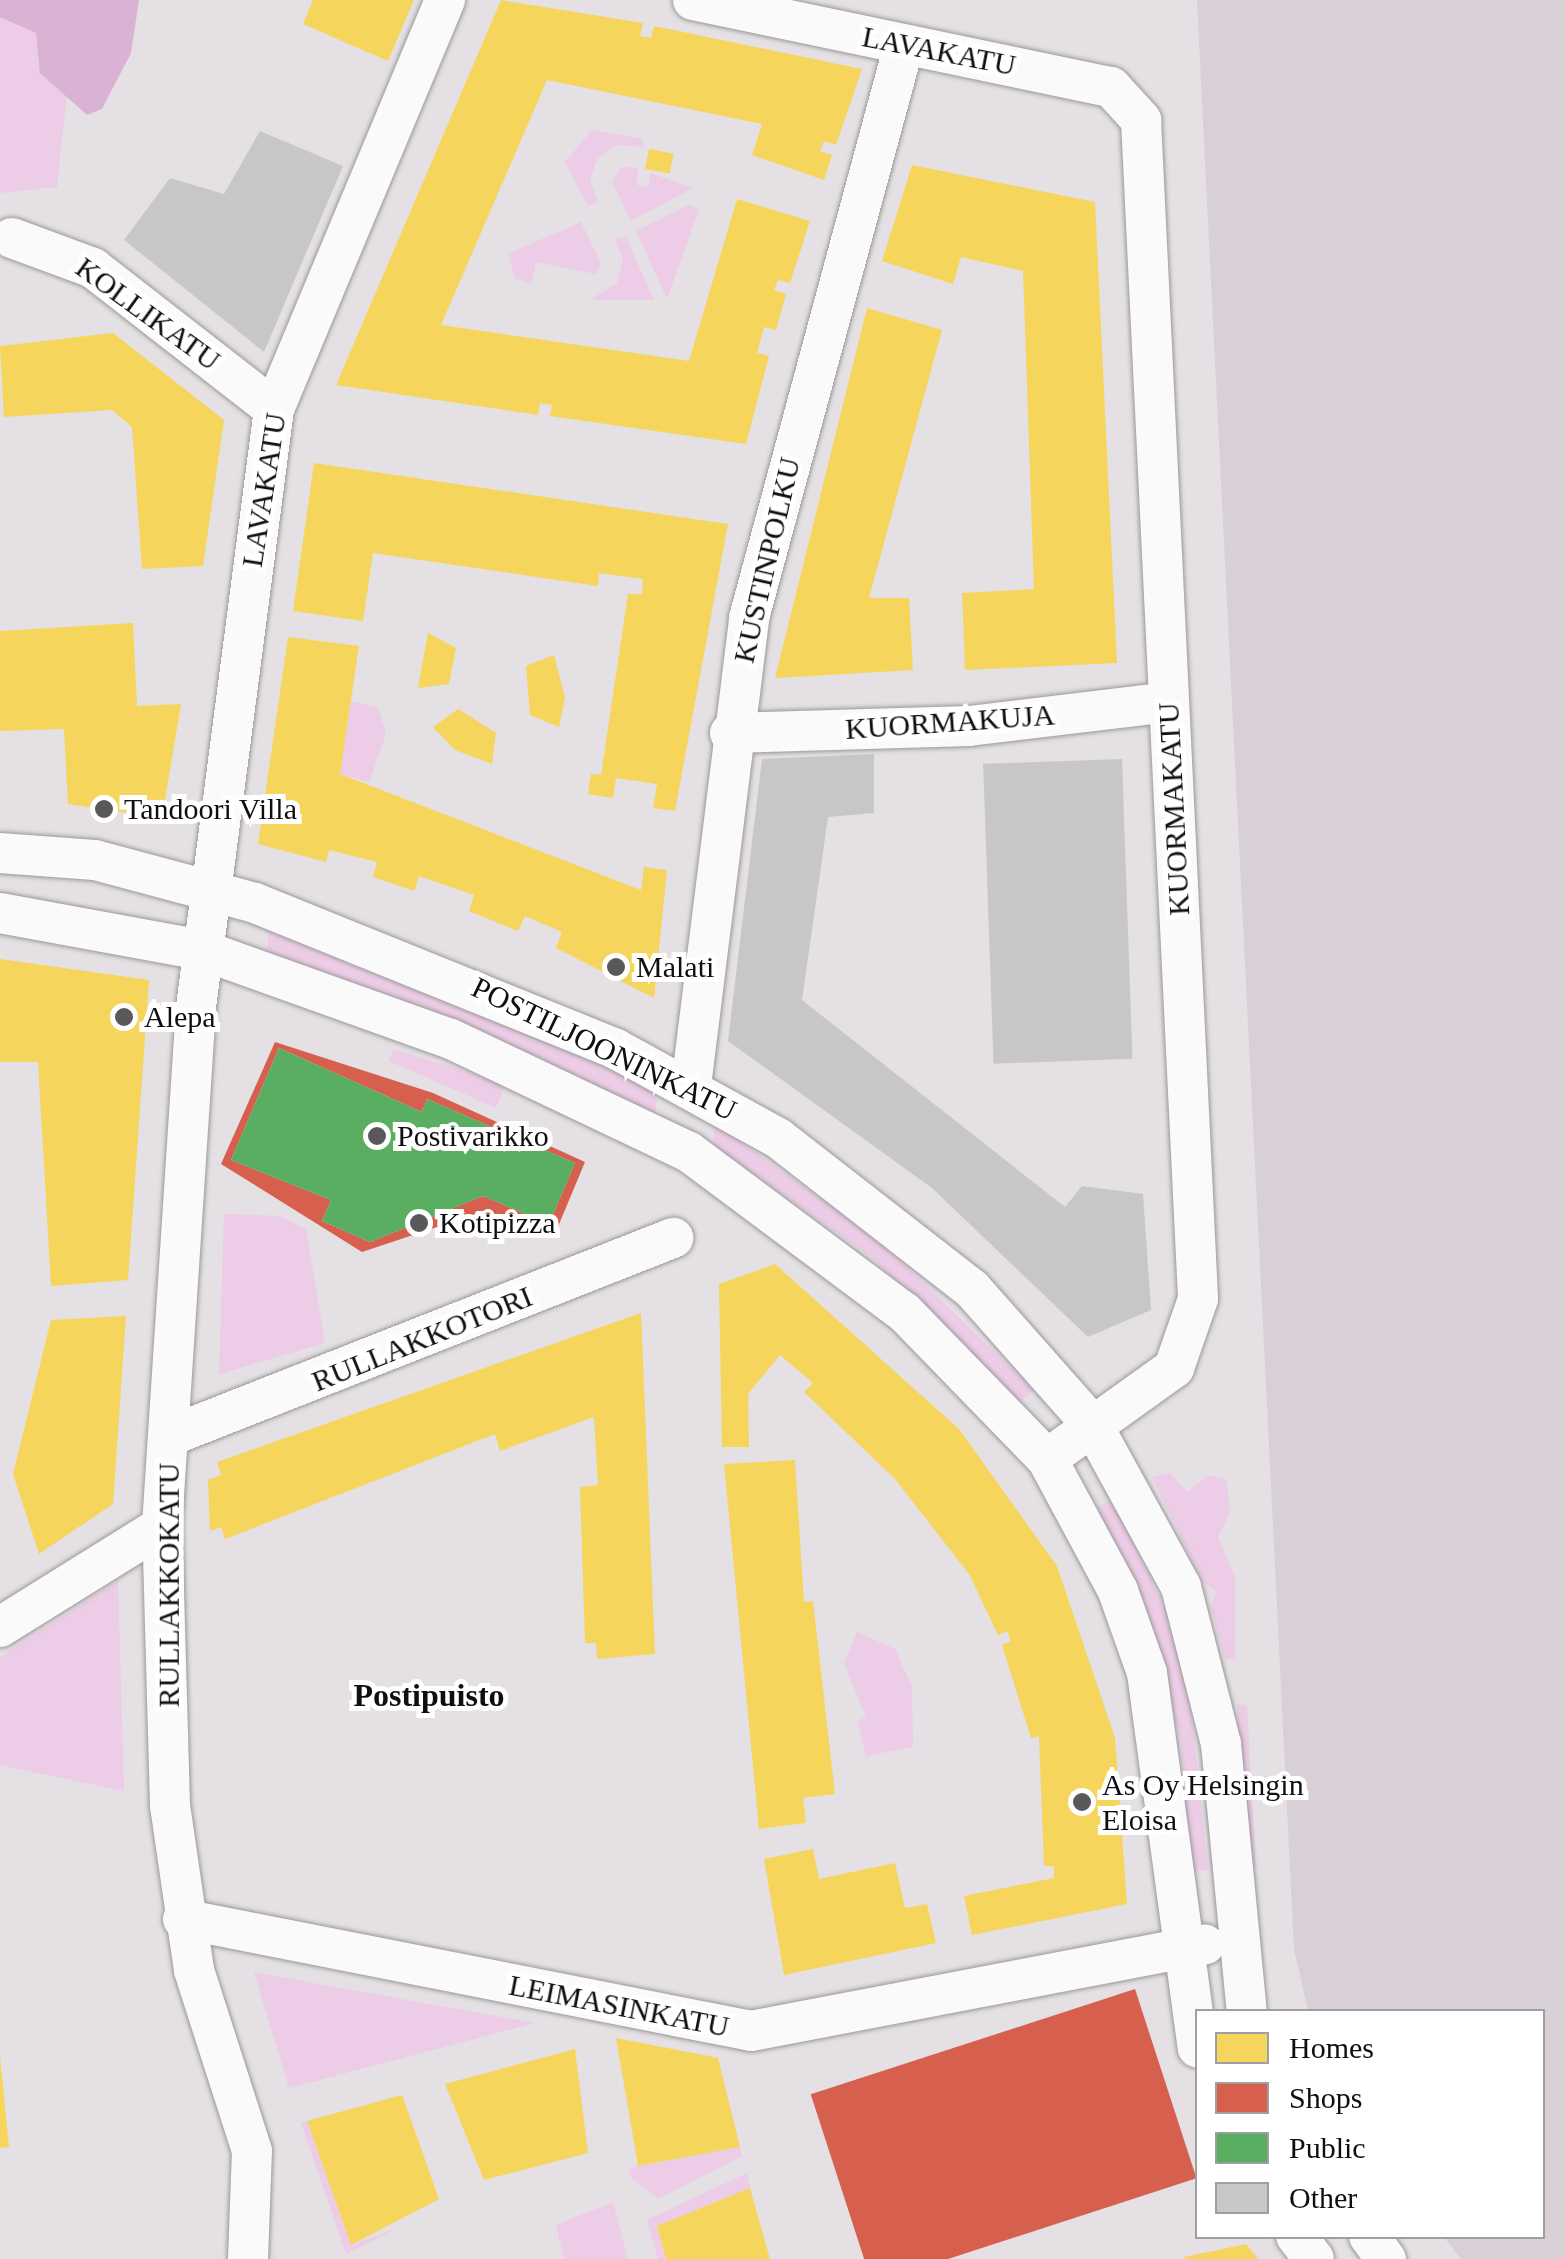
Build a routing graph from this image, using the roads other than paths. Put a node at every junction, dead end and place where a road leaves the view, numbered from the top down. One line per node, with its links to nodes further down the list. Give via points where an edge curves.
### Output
1 (445, 0): 6 (street, LAVAKATU)
2 (693, 0): 3 (street, LAVAKATU)
3 (904, 45): 4 (street, LAVAKATU); 8 (street, KUSTINPOLKU, via 776,510)
4 (1126, 94): 7 (street, KUORMAKATU, via 1142,138)
5 (12, 238): 6 (street, KOLLIKATU, via 93,268)
6 (274, 409): 10 (street, LAVAKATU)
7 (1169, 702): 8 (street, KUORMAKUJA, via 969,726); 15 (street, KUORMAKATU, via 1198,1299 1174,1368)
8 (730, 734): 13 (street, KUSTINPOLKU)
9 (0, 853): 10 (street, POSTILJOONINKATU, via 94,860)
10 (210, 891): 12 (street, LAVAKATU); 13 (street, POSTILJOONINKATU, via 446,974)
11 (0, 913): 12 (street, POSTILJOONINKATU)
12 (202, 950): 16 (street, RULLAKKOKATU); 17 (street, POSTILJOONINKATU, via 451,1039 689,1152 904,1312)
13 (691, 1086): 15 (street, POSTILJOONINKATU, via 778,1138 972,1290)
14 (673, 1238): 16 (street, RULLAKKOTORI)
15 (1093, 1426): 17 (street, KUORMAKATU); 21 (street, POSTILJOONINKATU, via 1150,1518 1206,1666 1221,1744)
16 (170, 1436): 18 (street, RULLAKKOKATU)
17 (1047, 1459): 22 (street, POSTILJOONINKATU, via 1088,1527 1148,1673)
18 (162, 1526): 19 (street); 20 (street, RULLAKKOKATU, via 170,1805)
19 (0, 1627)
20 (183, 1919): 22 (street, LEIMASINKATU, via 751,2030); 26 (street, RULLAKKOKATU, via 252,2151)
21 (1233, 1939): 22 (street, LEIMASINKATU); 23 (street, POSTILJOONINKATU)
22 (1178, 1948): 24 (street, POSTILJOONINKATU)
23 (1246, 2009)
24 (1195, 2033)
25 (1298, 2239): 27 (street)
26 (248, 2259)
27 (1314, 2259)

